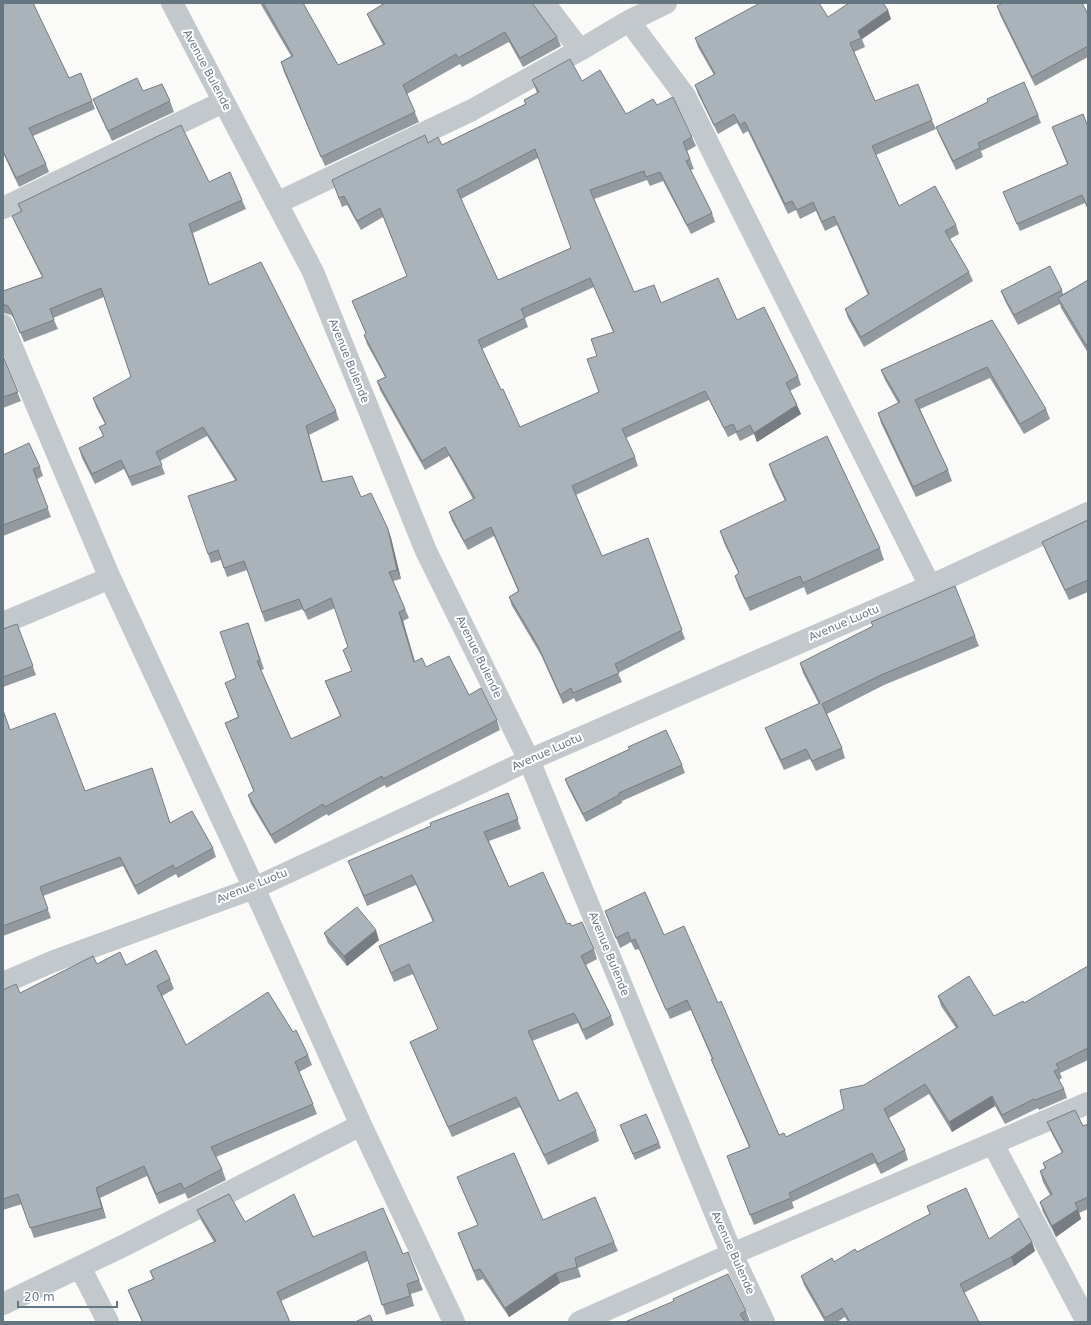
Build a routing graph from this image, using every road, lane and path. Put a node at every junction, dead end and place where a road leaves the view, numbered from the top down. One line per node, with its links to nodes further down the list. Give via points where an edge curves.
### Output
1 (172, 3): 6 (street, Avenue Bulende)
2 (544, 3): 5 (street)
3 (666, 3): 4 (street)
4 (629, 21): 5 (street); 12 (street, via 685,96)
5 (580, 50): 7 (street, via 472,110)
6 (223, 102): 7 (street, Avenue Bulende); 8 (street)
7 (277, 203): 14 (street, Avenue Bulende, via 313,272 426,551)
8 (3, 208)
9 (3, 325): 11 (street)
10 (1088, 513): 12 (street, Avenue Luotu)
11 (110, 578): 13 (street); 15 (street)
12 (930, 586): 14 (street, Avenue Luotu)
13 (3, 623)
14 (529, 760): 15 (street, Avenue Luotu); 20 (street, Avenue Bulende)
15 (254, 888): 16 (street, Avenue Luotu, via 54,961); 18 (street)
16 (3, 983)
17 (1088, 1103): 19 (street)
18 (361, 1125): 21 (street); 24 (street)
19 (993, 1144): 20 (street); 27 (street)
20 (732, 1254): 25 (street); 26 (street, Avenue Bulende)
21 (80, 1267): 22 (street); 23 (street)
22 (3, 1304)
23 (108, 1322)
24 (454, 1322)
25 (579, 1322)
26 (764, 1322)
27 (1087, 1322)

